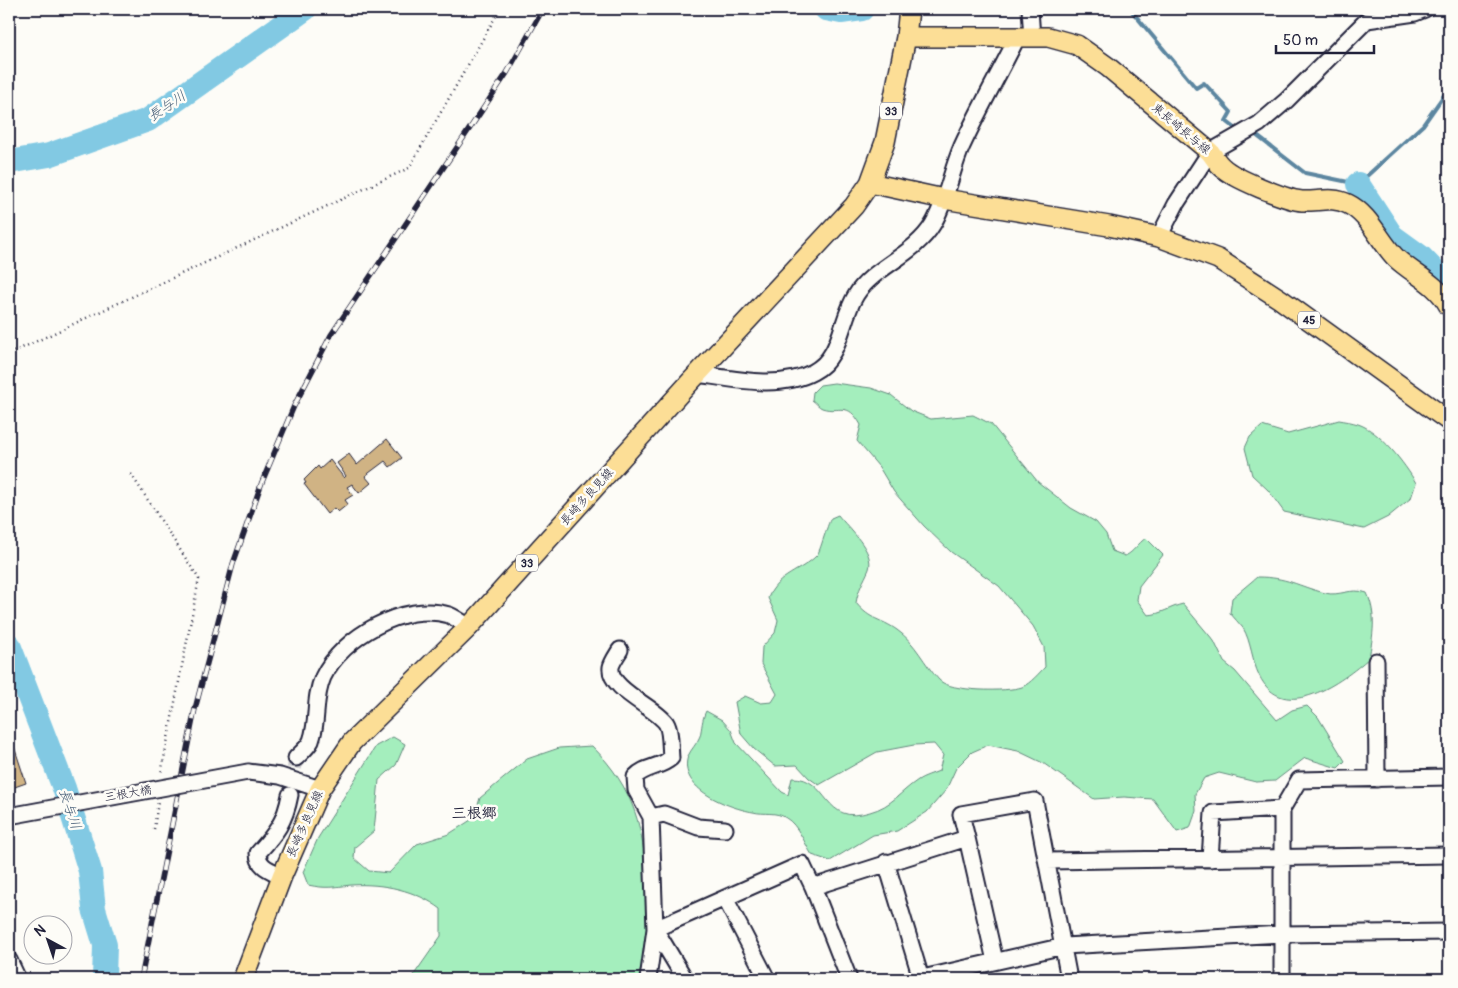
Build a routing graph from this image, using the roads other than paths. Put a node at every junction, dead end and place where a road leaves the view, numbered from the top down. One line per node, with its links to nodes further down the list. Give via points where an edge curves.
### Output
1 (1030, 9): 4 (street)
2 (1425, 9): 5 (street, via 1367,20 1259,124)
3 (908, 23): 4 (main road, 東長崎長与線); 6 (main road, 長崎多良見線 / 33, via 885,142)
4 (1024, 38): 5 (main road, 東長崎長与線, via 1048,37 1077,45); 7 (street, via 963,145)
5 (1210, 152): 8 (street, via 1176,204); 9 (main road, 東長崎長与線, via 1222,168 1282,197 1303,201 1328,199 1348,204 1396,258 1425,279)
6 (870, 183): 7 (main road, 45); 10 (main road, 長崎多良見線 / 33, via 854,206)
7 (944, 199): 8 (main road, 45, via 1109,226); 10 (street, via 933,224 918,244 857,293 834,351 824,366 811,374 786,380 741,380)
8 (1159, 238): 11 (main road, 45, via 1218,259 1280,299)
9 (1449, 306)
10 (698, 374): 12 (main road, 長崎多良見線 / 33)
11 (1449, 421)
12 (469, 627): 15 (street, via 448,615 430,613 406,614 367,630 324,675 316,696 310,743); 18 (main road, 長崎多良見線 / 33, via 352,742)
13 (620, 650): 22 (street, via 611,667 612,676 628,694 653,710 667,725 670,758 664,764 641,770 635,776 636,790)
14 (1376, 661): 17 (street)
15 (296, 758)
16 (1449, 778): 17 (street)
17 (1377, 779): 20 (street, via 1299,780)
18 (320, 789): 21 (street, 三根大橋, bridge, via 280,776 248,772); 30 (main road, 長崎多良見線 / 33)
19 (290, 795): 30 (street, via 287,814 258,853 262,866)
20 (1282, 809): 26 (street); 27 (street, via 1213,813)
21 (9, 816)
22 (651, 817): 23 (street, via 664,814 698,827); 33 (street)
23 (725, 830)
24 (967, 838): 28 (street, via 961,814 1035,801); 29 (street); 38 (street)
25 (1449, 856): 26 (street)
26 (1282, 858): 27 (street); 35 (street)
27 (1210, 859): 28 (street)
28 (1047, 861): 36 (street)
29 (886, 862): 31 (street); 45 (street)
30 (282, 876): 40 (main road, 長崎多良見線 / 33)
31 (813, 888): 32 (street, via 802,864); 44 (street)
32 (725, 898): 33 (street); 43 (street)
33 (655, 929): 41 (street); 42 (street)
34 (1449, 932): 35 (street)
35 (1282, 934): 36 (street); 47 (street)
36 (1064, 946): 38 (street); 46 (street)
37 (9, 960): 39 (street)
38 (995, 961): 45 (street)
39 (18, 979)
40 (243, 979)
41 (648, 979)
42 (685, 979)
43 (767, 979)
44 (849, 979)
45 (920, 979)
46 (1069, 979)
47 (1282, 979)

